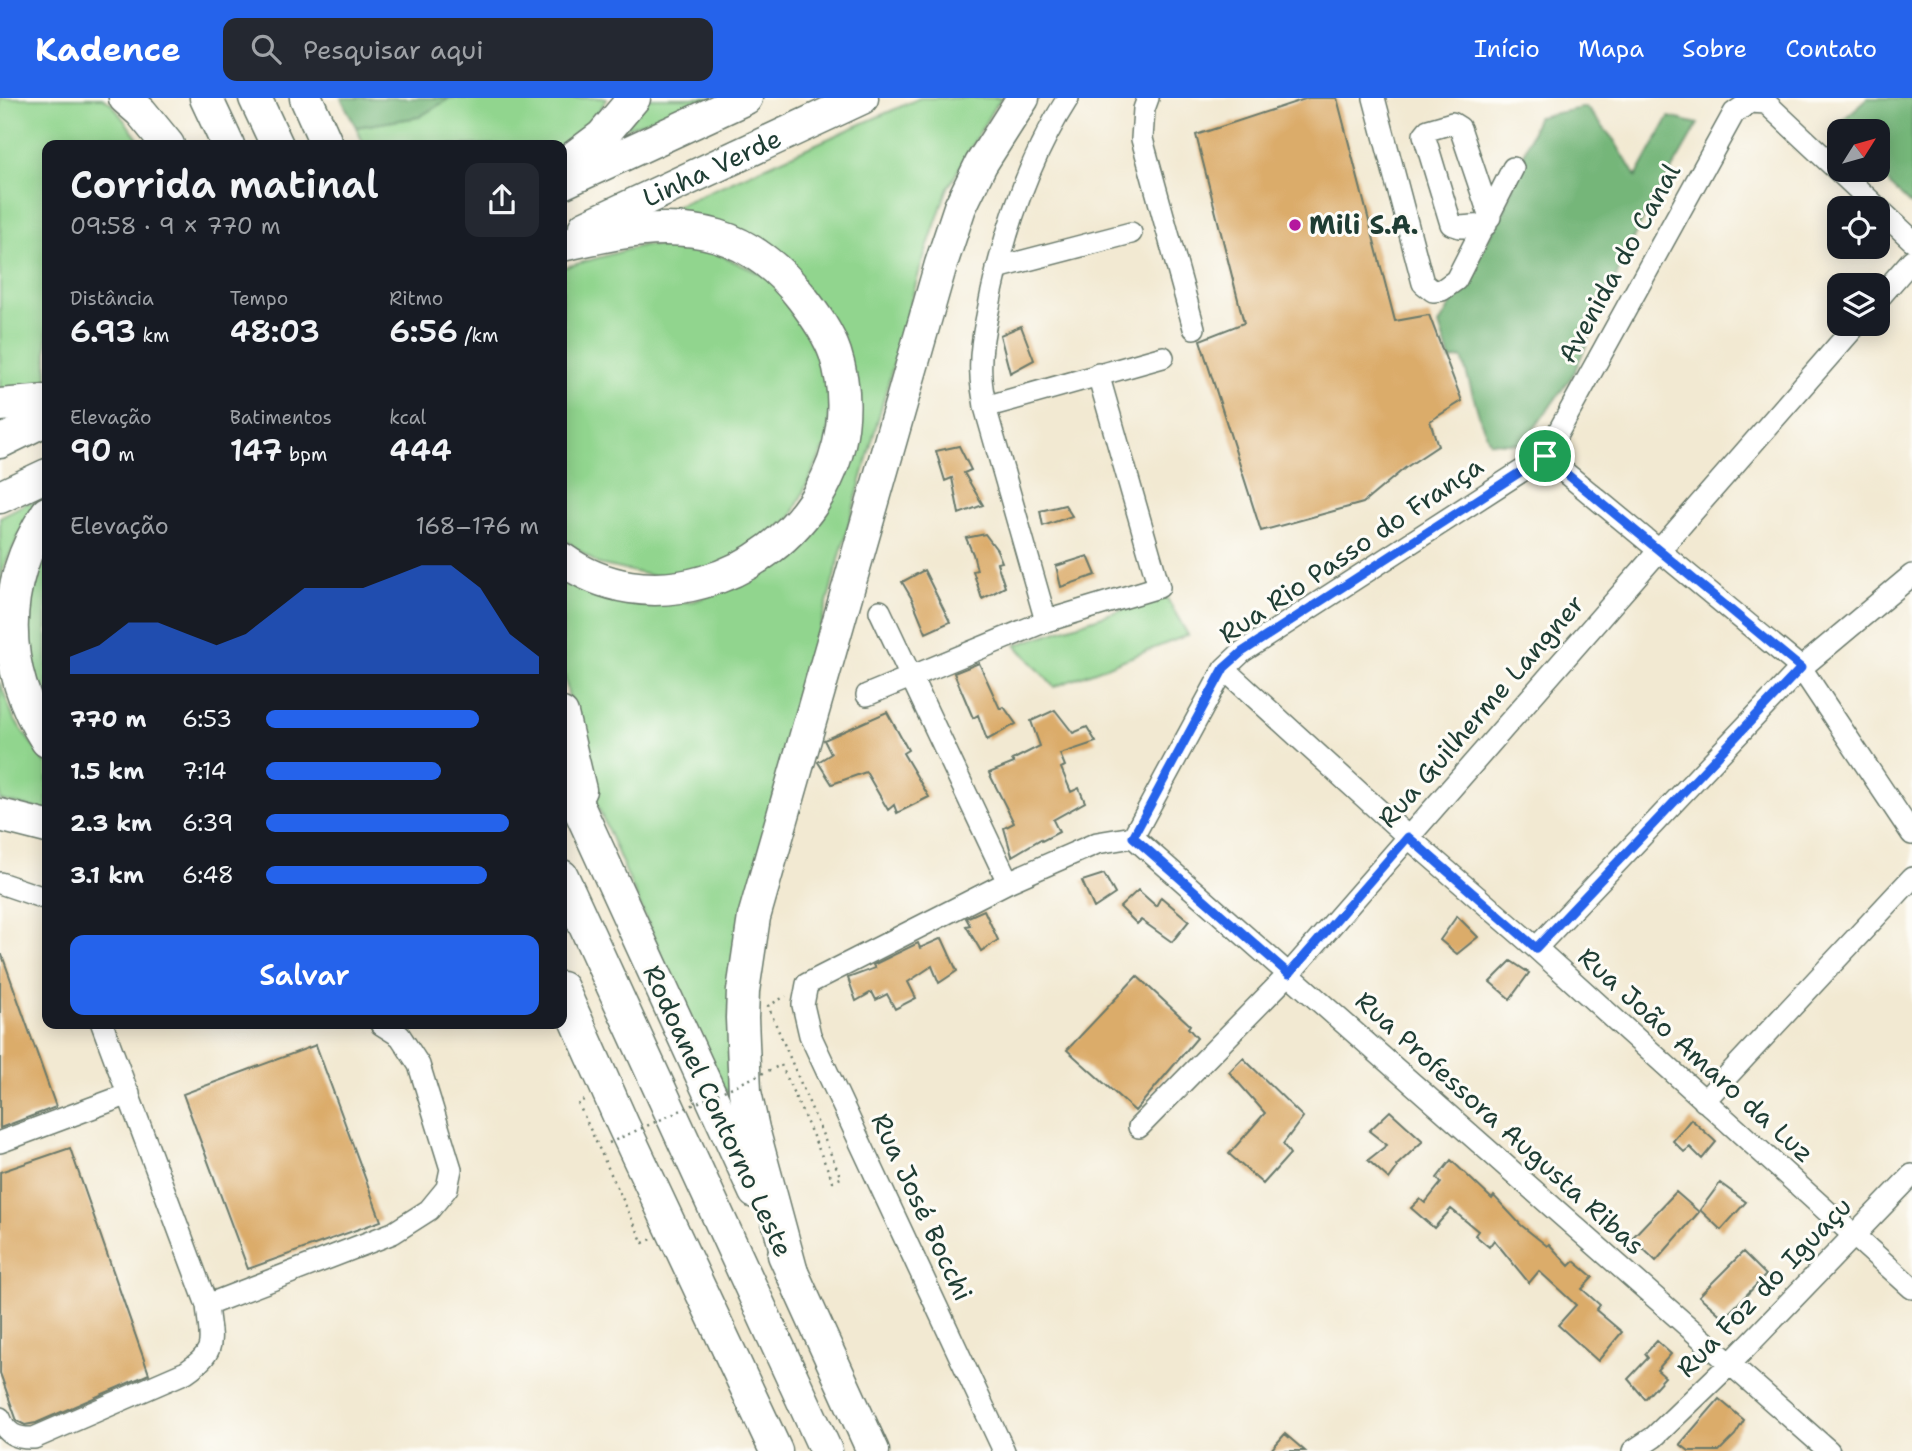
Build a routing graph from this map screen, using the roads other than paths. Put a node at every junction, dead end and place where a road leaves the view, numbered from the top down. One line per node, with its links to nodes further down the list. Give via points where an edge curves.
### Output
1 (125, 98): 12 (highway)
2 (155, 98): 13 (highway)
3 (206, 98): 14 (highway)
4 (255, 98): 15 (highway)
5 (634, 98): 16 (highway, via 602,136)
6 (746, 98): 18 (highway, Linha Verde)
7 (862, 98): 21 (highway, Linha Verde)
8 (1023, 98): 76 (highway, via 976,174 941,264 754,917 741,1018 745,1092)
9 (1068, 98): 25 (street, via 1016,203)
10 (1148, 98): 27 (street, via 1142,139)
11 (1374, 98): 19 (street, via 1423,282 1433,292 1456,280)
12 (164, 140)
13 (175, 140)
14 (226, 140)
15 (274, 140)
16 (567, 162)
17 (1513, 168): 19 (street)
18 (567, 181)
19 (1488, 221): 19 (street, via 1460,128 1452,123 1427,130 1424,135 1451,224 1460,227)
20 (1131, 233): 25 (street)
21 (567, 236)
22 (1912, 240): 36 (street, Avenida do Canal, via 1766,103 1750,102 1734,113)
23 (567, 244): 41 (highway, via 662,228 695,230 742,246 794,288 819,321 842,380 843,415 839,451 817,499 800,523 749,563 719,578 654,590 597,579)
24 (1912, 260): 26 (street)
25 (998, 268): 33 (street, via 982,341)
26 (1890, 285)
27 (1194, 328)
28 (1847, 336): 40 (street, Rua Guilherme Langner)
29 (1163, 357): 30 (street)
30 (1098, 374): 33 (street); 44 (street, via 1159,587)
31 (42, 401): 32 (highway)
32 (0, 405)
33 (985, 407): 44 (street)
34 (42, 421): 35 (highway)
35 (0, 442)
36 (1545, 456): 40 (street); 45 (street, Rua Rio Passo do França, via 1280,626)
37 (42, 477): 38 (highway)
38 (0, 497)
39 (42, 520): 49 (highway, via 18,562 7,623 18,689)
40 (1659, 551): 46 (street); 56 (street, Rua Guilherme Langner)
41 (567, 562)
42 (1912, 575): 46 (street)
43 (880, 611): 47 (street)
44 (1046, 621): 47 (street)
45 (1224, 668): 55 (street); 56 (street, Rua João Amaro da Luz)
46 (1801, 668): 54 (street); 63 (street)
47 (912, 677): 48 (street); 59 (street)
48 (867, 695)
49 (42, 733)
50 (567, 733): 57 (highway)
51 (567, 782): 57 (highway, Rodoanel Contorno Leste)
52 (0, 815): 53 (highway)
53 (42, 826)
54 (1912, 834)
55 (1133, 837): 59 (street, via 1097,843); 64 (street, Rua Professora Augusta Ribas)
56 (1408, 837): 63 (street, Rua João Amaro da Luz); 64 (street, Rua Guilherme Langner)
57 (593, 838): 76 (highway, Rodoanel Contorno Leste)
58 (1912, 878): 70 (street)
59 (1008, 882): 84 (street, Rua José Bocchi, via 807,984 803,1004 810,1035)
60 (0, 883): 62 (street)
61 (567, 887): 82 (highway, Rodoanel Contorno Leste)
62 (42, 897)
63 (1536, 948): 70 (street, Rua João Amaro da Luz)
64 (1289, 974): 71 (street, Rua Guilherme Langner); 79 (street, Rua Professora Augusta Ribas)
65 (567, 1002): 72 (highway)
66 (104, 1029): 69 (street)
67 (389, 1029): 78 (street, via 400,1036 419,1065 451,1169 447,1188 429,1210 393,1233)
68 (558, 1029): 72 (highway, via 583,1059)
69 (128, 1094): 73 (street); 78 (street)
70 (1704, 1101): 75 (street, Rua João Amaro da Luz)
71 (1139, 1127)
72 (616, 1134): 81 (highway)
73 (0, 1142)
74 (1912, 1175): 75 (street, Rua Foz do Iguaçu)
75 (1854, 1236): 77 (street, Rua João Amaro da Luz); 79 (street, Rua Foz do Iguaçu)
76 (792, 1273): 83 (highway, Rodoanel Contorno Leste)
77 (1909, 1282)
78 (207, 1306): 80 (street, via 211,1348 204,1360 186,1372 34,1438 10,1434)
79 (1730, 1364): 85 (street, Rua Foz do Iguaçu, via 1654,1437); 86 (street, Rua Professora Augusta Ribas)
80 (0, 1418)
81 (776, 1451)
82 (826, 1451)
83 (873, 1451)
84 (1004, 1451)
85 (1633, 1451)
86 (1829, 1451)

